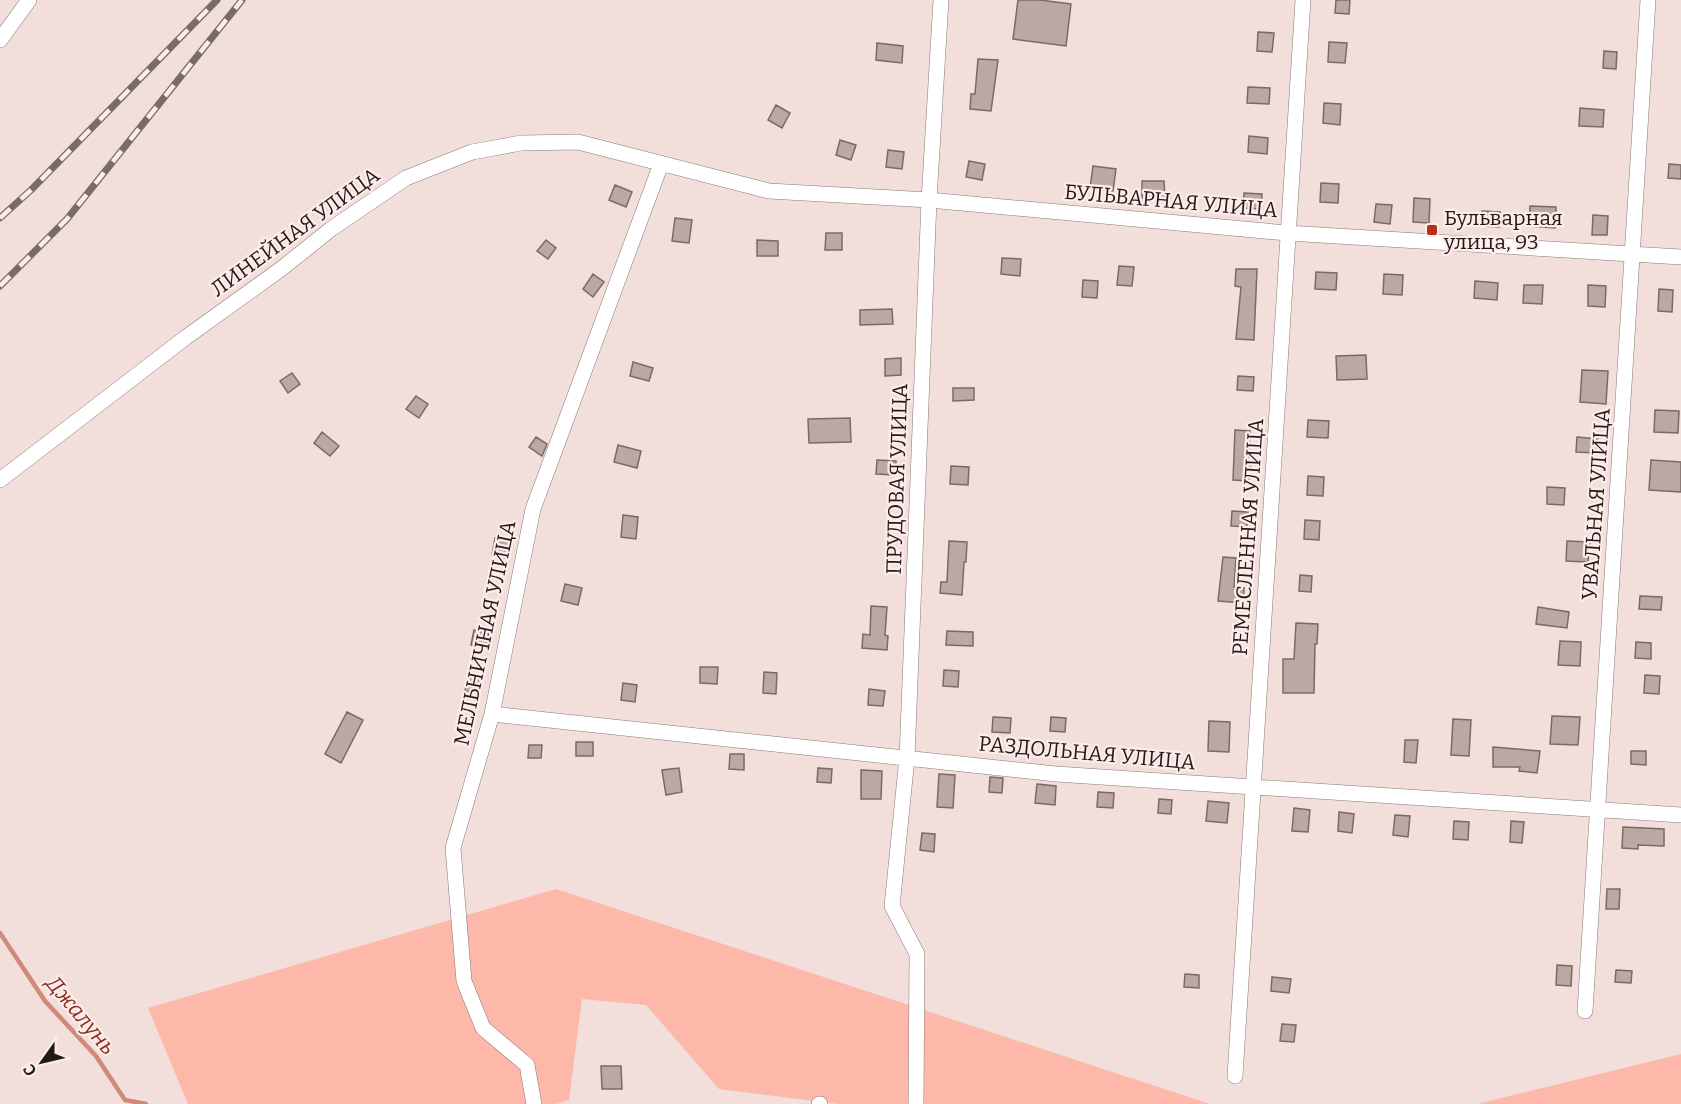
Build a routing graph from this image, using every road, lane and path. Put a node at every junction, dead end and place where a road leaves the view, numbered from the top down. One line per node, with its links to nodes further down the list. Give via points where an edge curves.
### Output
1 (29, 0): 5 (street)
2 (941, 0): 7 (street, ПРУДОВАЯ УЛИЦА)
3 (1303, 0): 8 (street, РЕМЕСЛЕННАЯ УЛИЦА)
4 (1648, 0): 9 (street, УВАЛЬНАЯ УЛИЦА)
5 (0, 40)
6 (661, 164): 7 (street, БУЛЬВАРНАЯ УЛИЦА, via 769,191); 11 (street, ЛИНЕЙНАЯ УЛИЦА, via 578,142 521,143 472,152 406,178 331,229); 12 (street, МЕЛЬНИЧНАЯ УЛИЦА, via 533,509)
7 (929, 200): 8 (street, БУЛЬВАРНАЯ УЛИЦА); 13 (street, ПРУДОВАЯ УЛИЦА)
8 (1287, 233): 9 (street, БУЛЬВАРНАЯ УЛИЦА); 14 (street, РЕМЕСЛЕННАЯ УЛИЦА)
9 (1633, 254): 10 (street, БУЛЬВАРНАЯ УЛИЦА); 15 (street, УВАЛЬНАЯ УЛИЦА)
10 (1681, 257)
11 (0, 480)
12 (492, 714): 13 (street, РАЗДОЛЬНАЯ УЛИЦА); 19 (street, МЕЛЬНИЧНАЯ УЛИЦА, via 453,848 464,981 483,1028 527,1065)
13 (907, 758): 14 (street, РАЗДОЛЬНАЯ УЛИЦА, via 1056,774); 20 (street, ПРУДОВАЯ УЛИЦА, via 892,906 917,954)
14 (1253, 787): 15 (street, РАЗДОЛЬНАЯ УЛИЦА); 18 (street, РЕМЕСЛЕННАЯ УЛИЦА)
15 (1597, 809): 16 (street, РАЗДОЛЬНАЯ УЛИЦА); 17 (street, УВАЛЬНАЯ УЛИЦА)
16 (1681, 815)
17 (1585, 1011)
18 (1235, 1076)
19 (534, 1104)
20 (916, 1104)

